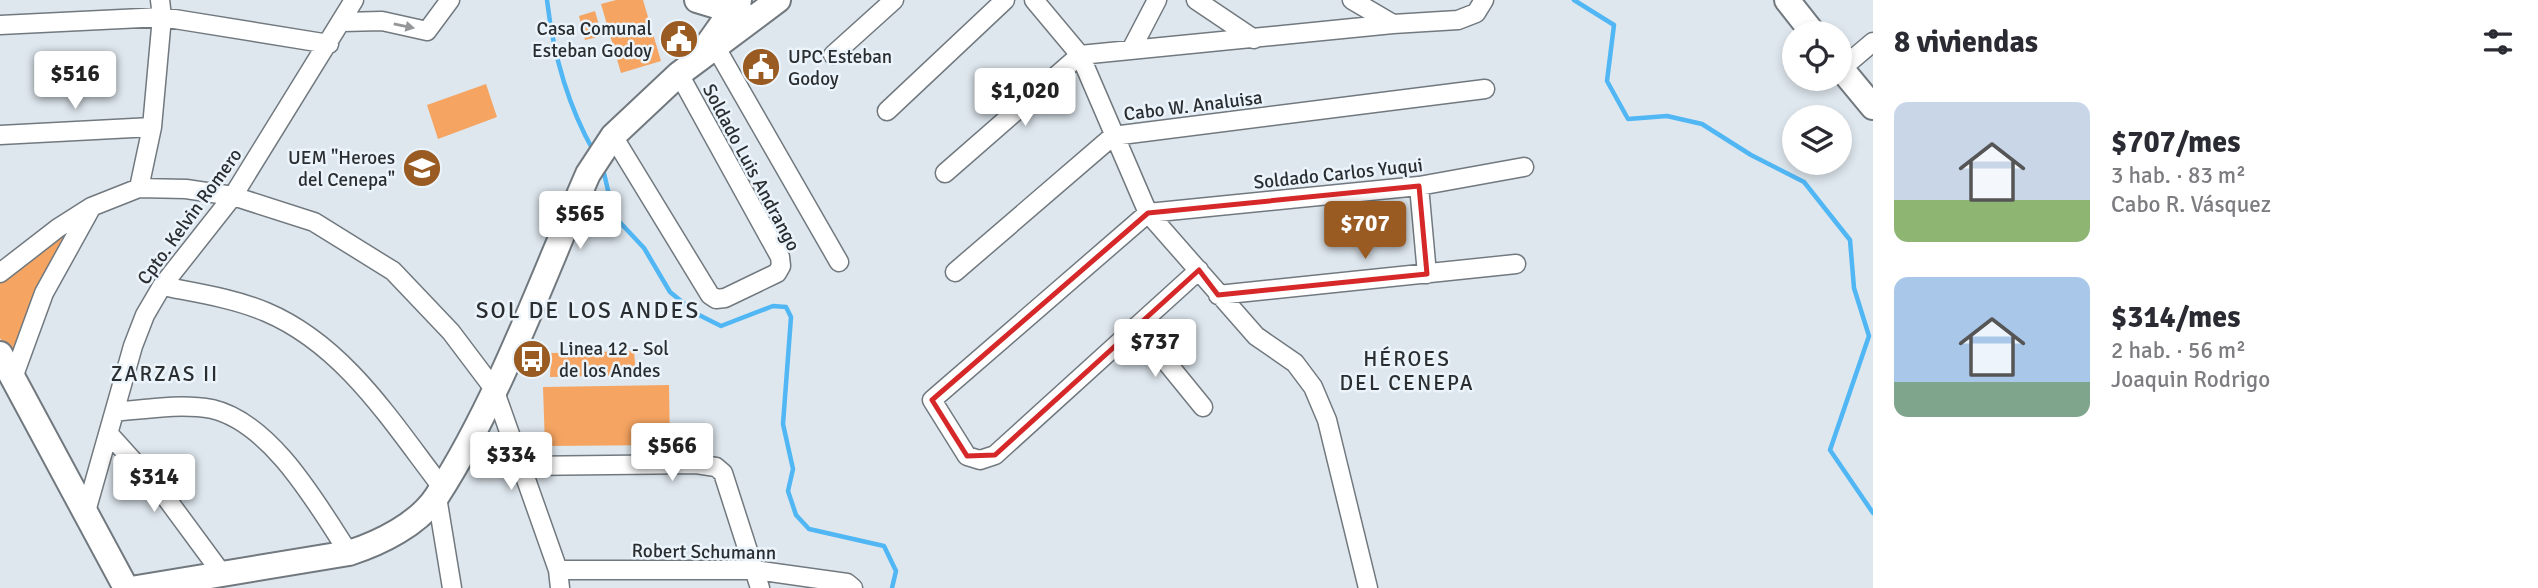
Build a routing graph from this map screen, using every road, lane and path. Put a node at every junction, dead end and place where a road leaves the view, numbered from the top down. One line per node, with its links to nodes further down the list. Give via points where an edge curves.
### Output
1 (354, 0): 16 (street, Cpto. Kelvin Romero)
2 (450, 0): 16 (street, one-way to 2, via 382,21 427,31)
3 (697, 0): 13 (street)
4 (894, 0): 24 (street)
5 (1005, 0): 31 (street)
6 (1034, 0): 25 (street)
7 (1157, 0): 23 (street)
8 (1196, 0): 19 (street)
9 (1352, 0): 17 (street)
10 (1483, 0): 17 (street, via 1466,19)
11 (1789, 1): 15 (street)
12 (774, 4): 13 (street, via 742,14); 21 (street)
13 (734, 6): 21 (street)
14 (161, 8): 18 (street); 22 (street); 32 (street)
15 (1804, 21)
16 (342, 22): 22 (street, Cpto. Kelvin Romero)
17 (1393, 24): 19 (street)
18 (0, 25)
19 (1254, 39): 23 (street)
20 (1873, 42): 26 (street)
21 (715, 43): 27 (street); 43 (street)
22 (329, 44): 40 (street, Cpto. Kelvin Romero)
23 (1131, 50): 25 (street)
24 (833, 55)
25 (1080, 55): 34 (street); 37 (street)
26 (1852, 59)
27 (687, 68): 35 (street); 35 (street, Soldado Luis Andrango, via 780,257 777,274 724,299 710,295)
28 (1852, 82): 30 (street)
29 (1485, 89): 34 (street, Cabo W. Analuisa)
30 (1873, 107)
31 (887, 111)
32 (152, 127): 33 (street); 39 (street)
33 (0, 135)
34 (1113, 136): 42 (street); 46 (street, Cabo W. Analuisa)
35 (610, 141): 54 (street, via 589,174)
36 (1524, 167): 38 (street, Soldado Carlos Yuqui)
37 (945, 173)
38 (1419, 186): 42 (street, Soldado Carlos Yuqui); 48 (street)
39 (139, 188): 40 (street); 41 (street)
40 (233, 196): 49 (street, Cpto. Kelvin Romero); 54 (street, via 313,222 393,271 451,332)
41 (91, 207): 47 (street); 53 (street, via 44,293)
42 (1148, 213): 45 (street); 51 (street, via 932,400 967,456 980,460 995,455)
43 (839, 262)
44 (1516, 264): 48 (street)
45 (1199, 270): 50 (street); 51 (street)
46 (955, 272)
47 (0, 273)
48 (1427, 274): 50 (street)
49 (162, 286): 56 (street, Cpto. Kelvin Romero, via 133,346); 59 (street, via 233,300 302,330 351,373)
50 (1218, 295): 70 (street, via 1256,336 1295,363 1313,387 1327,420)
51 (1137, 326): 55 (street)
52 (0, 354): 53 (street)
53 (13, 378): 60 (street)
54 (494, 389): 58 (street); 59 (street)
55 (1203, 407)
56 (116, 412): 57 (street, Cpto. Kelvin Romero); 61 (street, via 194,407 213,410 251,429 312,498)
57 (109, 434): 60 (street, Cpto. Kelvin Romero); 63 (street, via 164,495)
58 (522, 466): 62 (street, via 716,467 723,473); 64 (street)
59 (439, 492): 61 (street, via 394,533); 68 (street)
60 (85, 515): 66 (street)
61 (349, 554): 63 (street)
62 (755, 570): 64 (street, Robert Schumann); 65 (street, Robert Schumann); 69 (street)
63 (223, 575): 67 (street)
64 (559, 579)
65 (850, 585)
66 (126, 588)
67 (137, 588)
68 (452, 588)
69 (760, 588)
70 (1367, 588)

